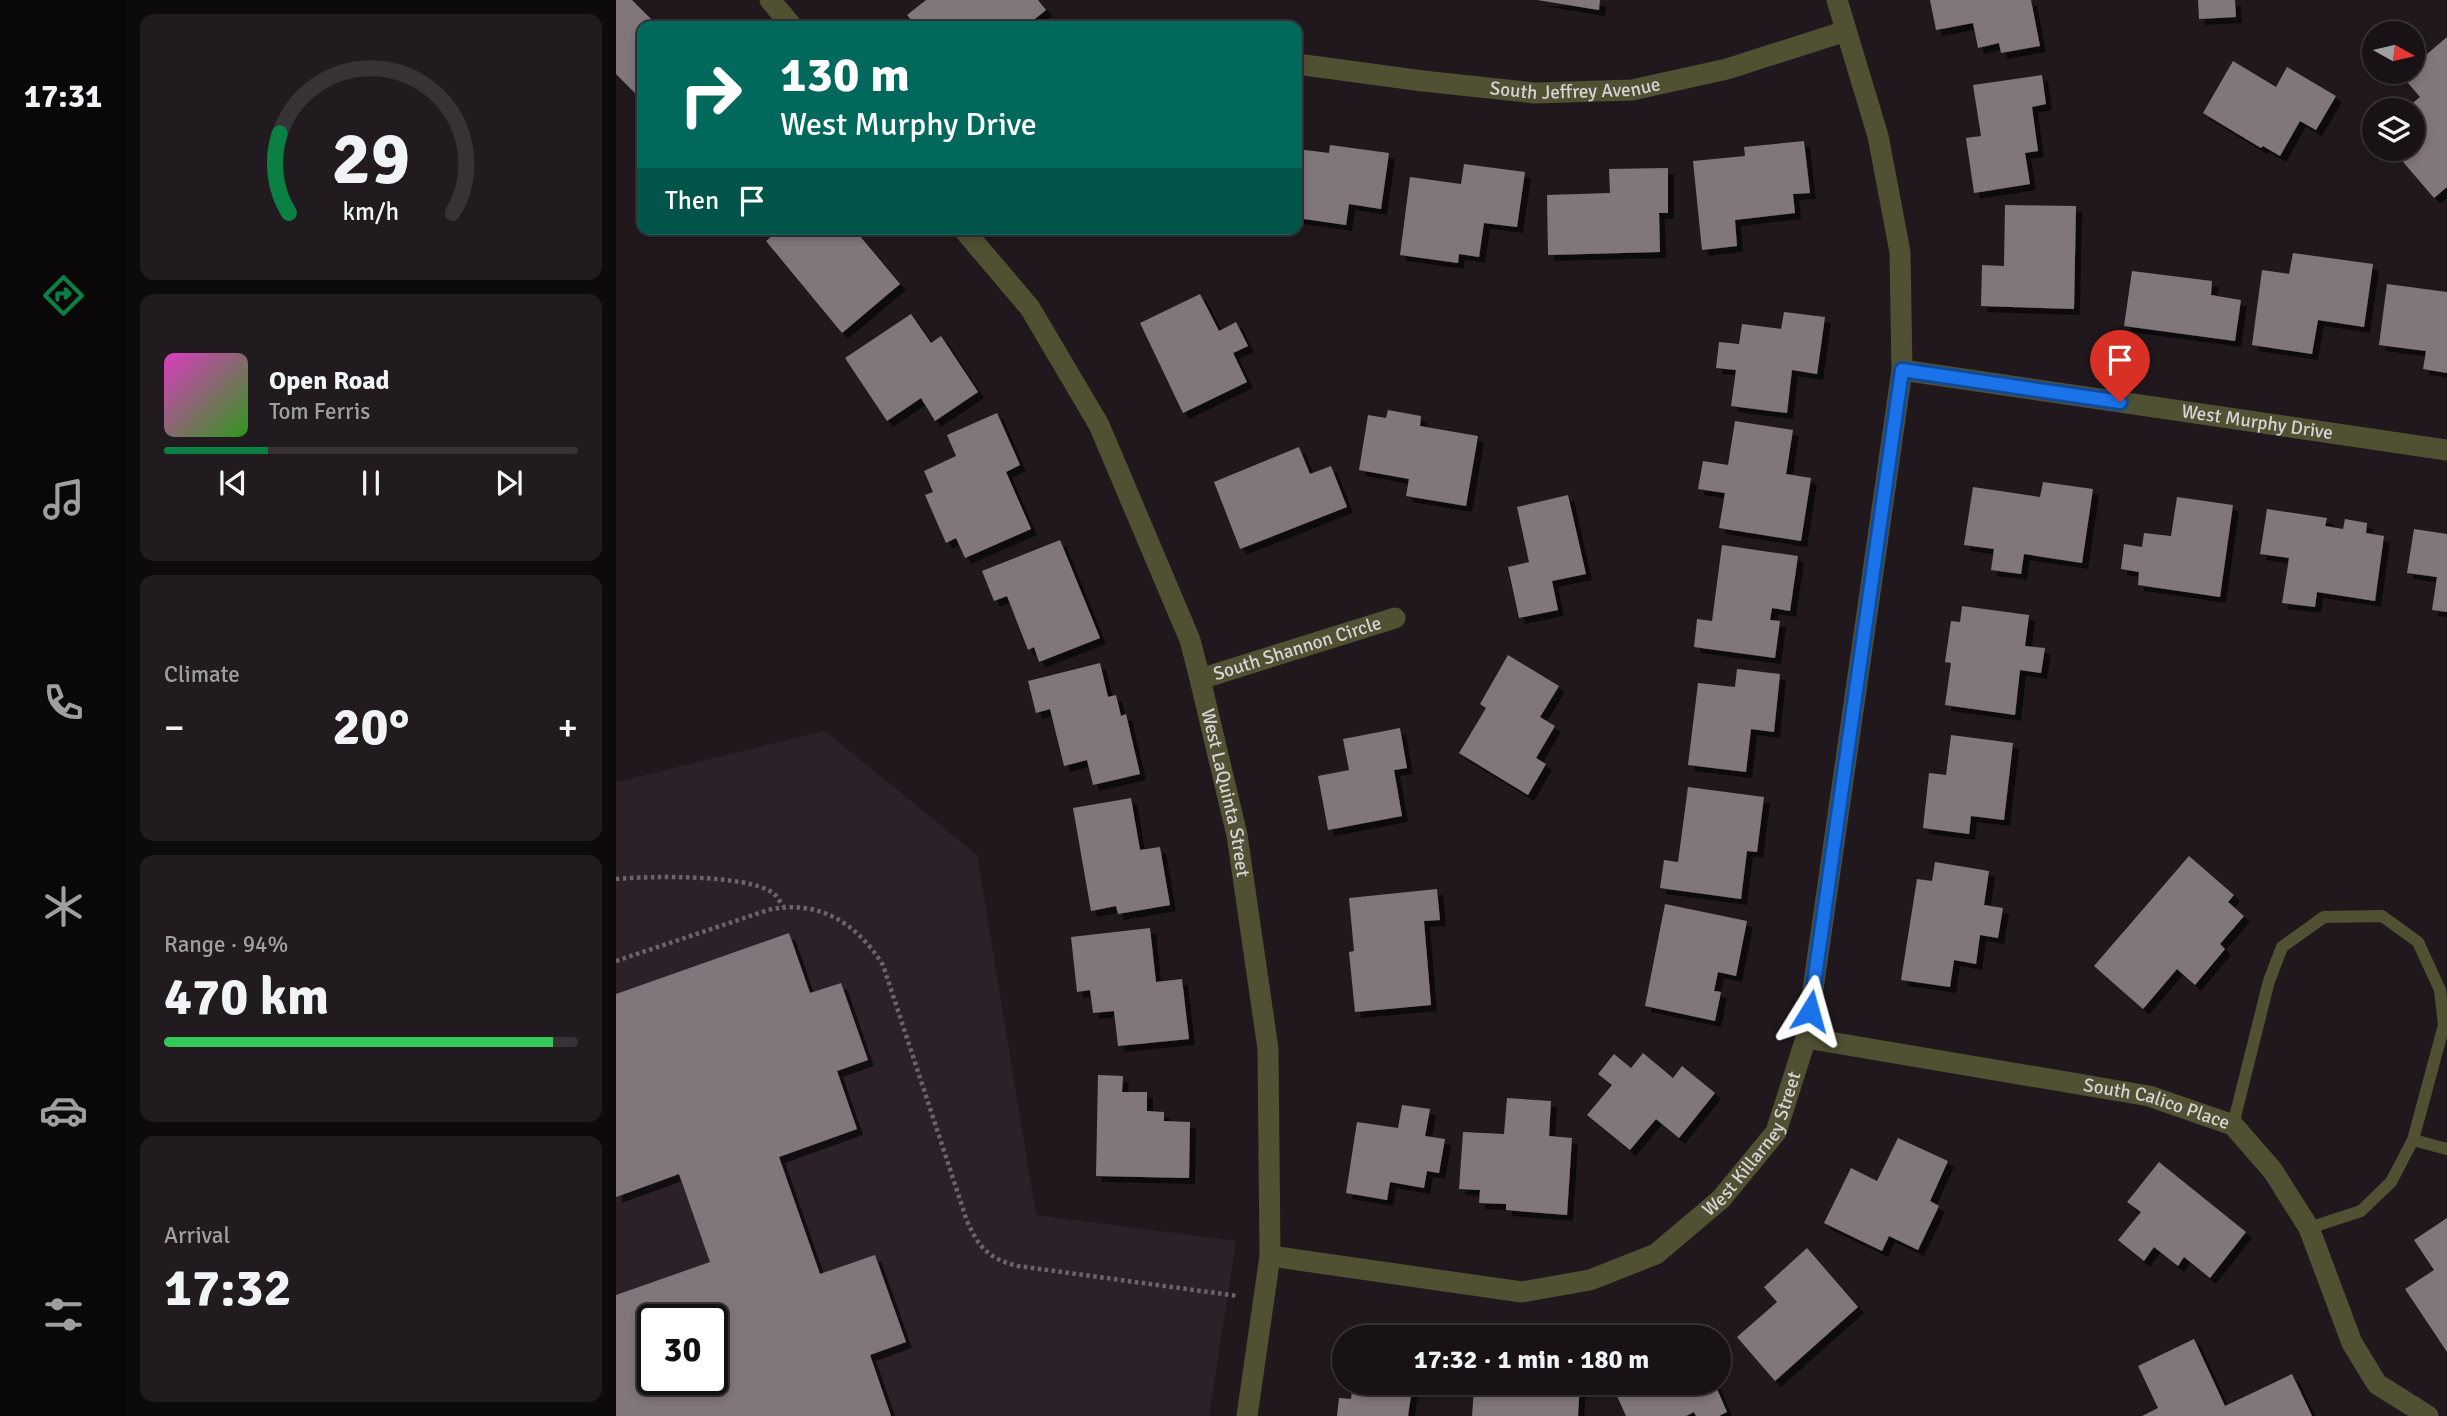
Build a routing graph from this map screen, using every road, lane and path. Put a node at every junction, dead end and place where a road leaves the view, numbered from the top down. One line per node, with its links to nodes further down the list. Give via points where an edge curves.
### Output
1 (770, 0): 3 (street)
2 (1837, 0): 4 (street, West Killarney Street)
3 (788, 21)
4 (1846, 31): 5 (street, South Jeffrey Avenue, via 1727,69 1632,90 1535,93); 7 (street, West Killarney Street, via 1878,136 1900,252)
5 (1302, 65)
6 (968, 235): 10 (street, West LaQuinta Street, via 1030,308 1098,425 1190,640)
7 (1902, 370): 8 (street, West Murphy Drive); 14 (street, West Killarney Street)
8 (2447, 450)
9 (1395, 618): 10 (street, South Shannon Circle)
10 (1200, 679): 19 (street, West LaQuinta Street, via 1237,835 1268,1049)
11 (616, 878): 12 (path, via 727,881 759,887)
12 (784, 906): 13 (path); 20 (path, via 820,911 845,923 861,935 883,965 967,1222 984,1250 1000,1262 1017,1266)
13 (616, 961)
14 (1806, 1038): 15 (street, South Calico Place, via 2149,1096); 19 (street, West Killarney Street, via 1776,1132 1721,1199 1656,1254 1590,1280 1522,1292)
15 (2233, 1125): 16 (lane, via 2269,981 2282,947 2324,917 2382,916 2418,942 2440,990 2444,1025); 18 (street, South Calico Place, via 2273,1171)
16 (2413, 1140): 17 (lane); 18 (lane, via 2391,1182 2361,1211)
17 (2447, 1149)
18 (2309, 1228): 22 (street, South Calico Place, via 2352,1343 2377,1384)
19 (1270, 1256): 20 (street, West LaQuinta Street)
20 (1263, 1300): 21 (street, West LaQuinta Street)
21 (1247, 1416)
22 (2428, 1416)

